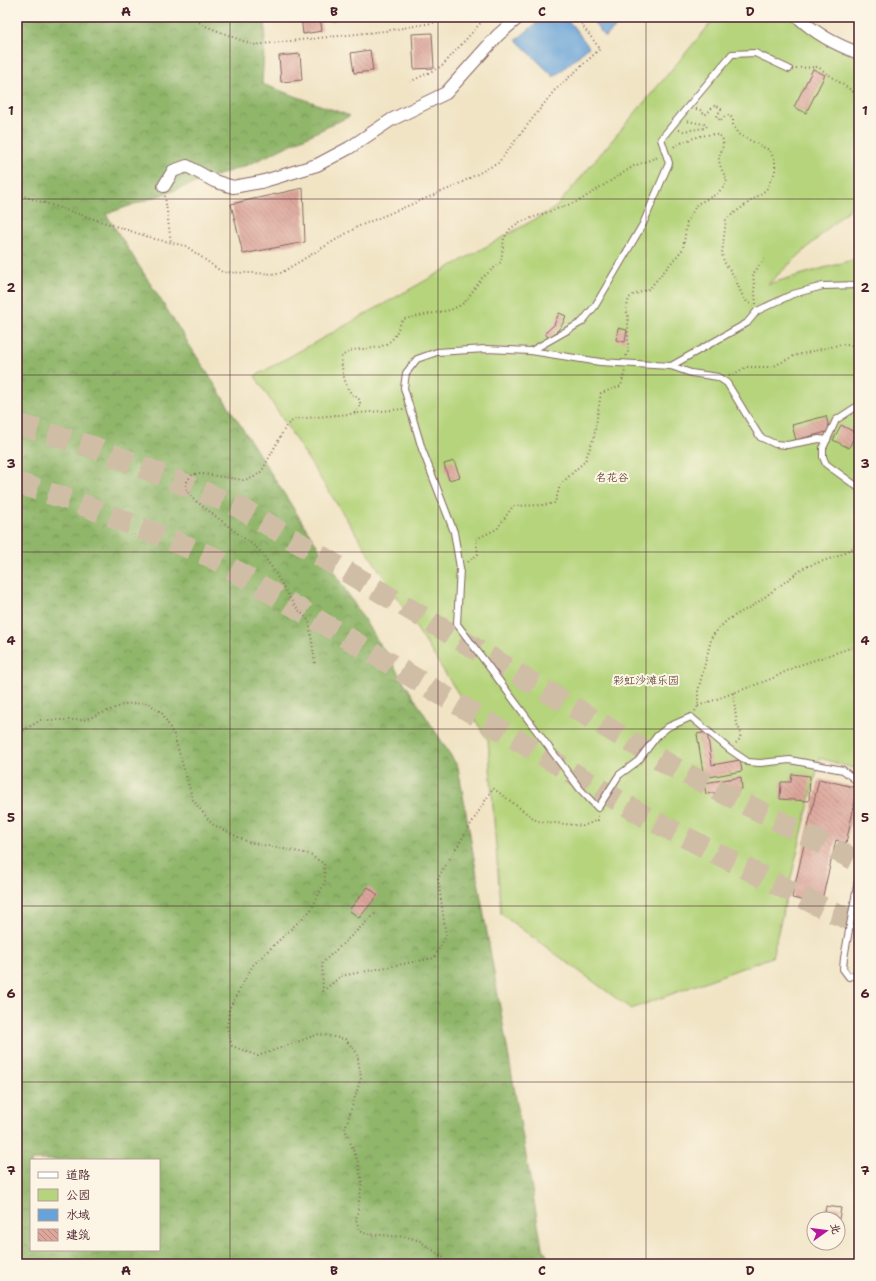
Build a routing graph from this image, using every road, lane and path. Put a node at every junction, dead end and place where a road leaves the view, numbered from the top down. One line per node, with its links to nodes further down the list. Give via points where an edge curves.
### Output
1 (193, 17): 2 (path, via 204,26 252,44 385,31)
2 (467, 17)
3 (486, 17): 9 (path, via 442,66)
4 (519, 17): 15 (street, via 498,35 446,93 391,120 349,148 317,165 261,182 233,187 214,181 187,166 174,171)
5 (576, 17): 17 (path, via 600,49 554,91 498,163 453,187 357,227 279,274 222,272 186,246)
6 (798, 17): 7 (street, via 811,29 831,41)
7 (859, 53)
8 (789, 69): 10 (path, via 818,67); 11 (lane, via 755,53 732,54)
9 (410, 82)
10 (859, 96)
11 (684, 111): 12 (lane); 20 (path, via 700,110 705,115 716,105 721,109 716,116 720,121 729,115 738,134 769,150 775,160 775,172 766,190 726,219 722,254 724,262 734,276 743,297)
12 (677, 120): 13 (lane); 13 (path, via 707,126 683,131)
13 (670, 128): 14 (lane, via 661,139)
14 (665, 152): 22 (lane, via 669,163 643,224 595,306 582,322); 23 (path, via 678,143 711,134 717,135 722,138 723,144 718,160 727,180 724,187 715,195 697,204 687,222 683,248 649,289 629,298 626,310 628,353); 28 (path, via 634,166 579,201 520,222 511,228 504,238 501,262 482,278 461,305 450,310 404,319 389,343 352,351 342,356 346,385 360,402 360,408)
15 (164, 186): 17 (path)
16 (17, 194): 17 (path)
17 (171, 243)
18 (765, 258): 20 (path, via 753,274)
19 (859, 285): 20 (lane, via 823,286 793,294)
20 (757, 311): 24 (lane, via 747,323)
21 (859, 347): 25 (path, via 842,344 794,356 772,367 746,367 736,373)
22 (531, 351): 23 (lane, via 600,362); 27 (lane, via 486,349 437,352 417,359 406,373 404,388)
23 (624, 363): 24 (lane); 32 (path, via 621,386 601,393 594,437 585,461 560,485 555,503 544,506 513,506 497,529 476,539 478,554)
24 (671, 366): 25 (lane, via 691,373)
25 (718, 377): 29 (lane, via 727,384 760,437 775,444 787,445)
26 (859, 405): 29 (lane, via 836,420)
27 (410, 408): 28 (path); 32 (lane, via 422,449 454,532)
28 (354, 413): 34 (path, via 296,419 286,426 262,471 253,478 243,480 193,474 186,483 186,489 192,498 258,549 271,566 294,605 309,621)
29 (827, 440): 30 (lane, via 823,448 826,464)
30 (859, 488)
31 (859, 538): 36 (path, via 853,548 805,567 754,605 727,620 712,636 698,691)
32 (460, 568): 41 (lane, via 457,624 580,789)
33 (859, 645): 35 (path, via 797,666)
34 (314, 663)
35 (733, 693): 36 (path); 39 (path, via 737,724 741,733 740,739)
36 (698, 706): 37 (path)
37 (691, 717): 39 (lane); 41 (lane, via 668,727 658,736 638,761 619,775)
38 (17, 741): 46 (path, via 24,730 41,720 84,720 126,704 148,703 162,712 174,736 193,800 212,824 248,842 309,854 324,864 325,881 311,910 253,965 229,1009 227,1028 232,1046 258,1056 318,1034 345,1040 357,1053 361,1078 345,1129 358,1162 362,1184 356,1220 358,1229 366,1234 407,1237 420,1241)
39 (729, 750): 40 (lane, via 748,762 790,760 843,770)
40 (859, 783)
41 (598, 808): 43 (path, via 598,820 583,826 537,821 493,788 438,878 446,936 434,958 341,976 323,991 322,963)
42 (859, 875): 44 (lane, via 843,969 849,977)
43 (375, 914)
44 (859, 973)
45 (859, 1259): 47 (path)
46 (452, 1264)
47 (853, 1264)

